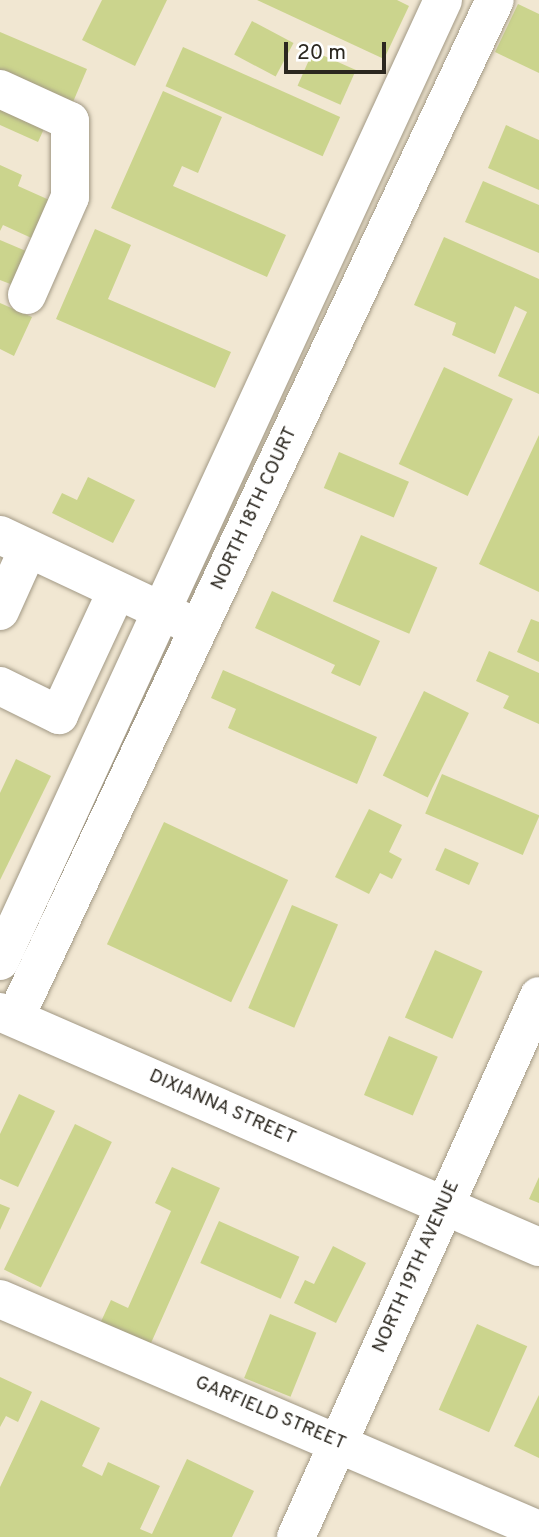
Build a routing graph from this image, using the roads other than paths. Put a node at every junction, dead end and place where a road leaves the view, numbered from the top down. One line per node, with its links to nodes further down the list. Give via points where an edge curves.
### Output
1 (443, 0): 8 (street)
2 (495, 0): 9 (street, NORTH 18TH COURT)
3 (0, 89): 4 (street, via 70,121 70,197)
4 (27, 295)
5 (14, 542): 6 (street); 7 (street)
6 (116, 592): 8 (street); 10 (street, via 59,715)
7 (0, 611)
8 (158, 612): 9 (street); 11 (street)
9 (199, 626): 13 (street, NORTH 18TH COURT)
10 (0, 686)
11 (0, 961)
12 (539, 996): 14 (street, NORTH 19TH AVENUE)
13 (8, 1015): 14 (street, DIXIANNA STREET)
14 (444, 1206): 15 (street, DIXIANNA STREET); 17 (street, NORTH 19TH AVENUE)
15 (539, 1247)
16 (0, 1299): 17 (street, GARFIELD STREET)
17 (339, 1443): 18 (street, GARFIELD STREET); 19 (street, NORTH 19TH AVENUE)
18 (539, 1530)
19 (296, 1537)

